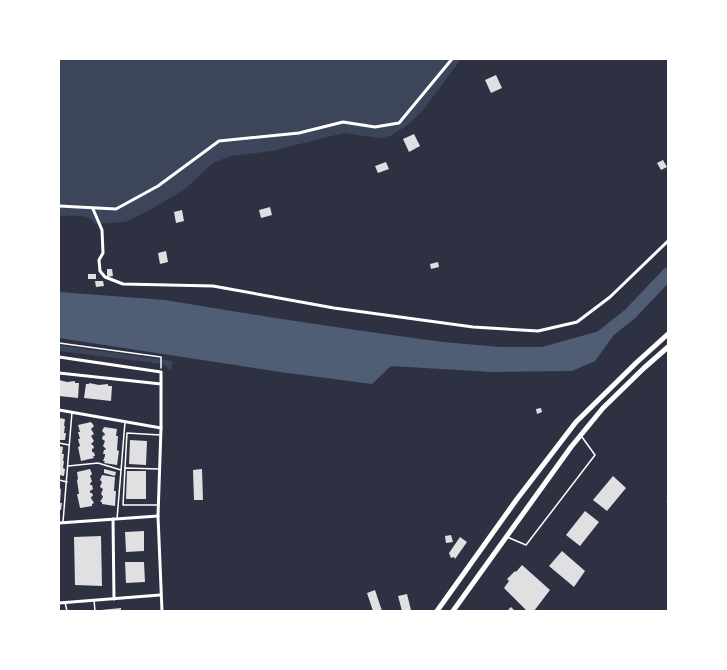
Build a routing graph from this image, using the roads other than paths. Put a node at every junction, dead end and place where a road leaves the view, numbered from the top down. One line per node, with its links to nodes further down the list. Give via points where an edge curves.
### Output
1 (452, 59): 3 (street, via 399,123 375,127 343,122 299,133 219,141 158,186 116,209)
2 (59, 206): 3 (street)
3 (93, 209): 4 (street, via 102,230 103,253 99,260 100,271 105,278 123,284 213,286 334,308 473,328 538,331 577,322 610,297)
4 (668, 241)
5 (668, 334): 39 (highway, via 576,422)
6 (668, 347): 15 (highway, via 603,408)
7 (59, 358): 9 (street, via 161,372)
8 (59, 373): 9 (street)
9 (161, 384): 13 (street)
10 (59, 410): 11 (street)
11 (72, 412): 12 (street); 17 (lane)
12 (125, 422): 13 (street); 21 (lane)
13 (161, 428): 14 (street)
14 (161, 435): 19 (lane, via 127,432); 20 (street)
15 (581, 435): 29 (highway); 29 (lane, via 595,455 526,545)
16 (59, 443): 17 (lane)
17 (69, 445): 18 (lane)
18 (68, 466): 21 (lane, via 98,463); 23 (lane)
19 (125, 468): 20 (lane); 24 (lane, via 123,505)
20 (159, 469): 24 (street)
21 (121, 470): 26 (lane)
22 (59, 480): 23 (lane)
23 (67, 482): 27 (lane)
24 (158, 505): 25 (street)
25 (158, 516): 26 (street); 31 (street)
26 (115, 519): 27 (street); 32 (street)
27 (63, 522): 28 (street)
28 (59, 523): 30 (lane)
29 (507, 537): 40 (highway)
30 (59, 546)
31 (160, 596): 32 (street); 38 (street)
32 (114, 599): 33 (street)
33 (94, 600): 34 (street); 37 (lane)
34 (66, 602): 35 (street); 36 (lane)
35 (59, 603)
36 (66, 611)
37 (95, 611)
38 (162, 611)
39 (437, 611)
40 (453, 611)

